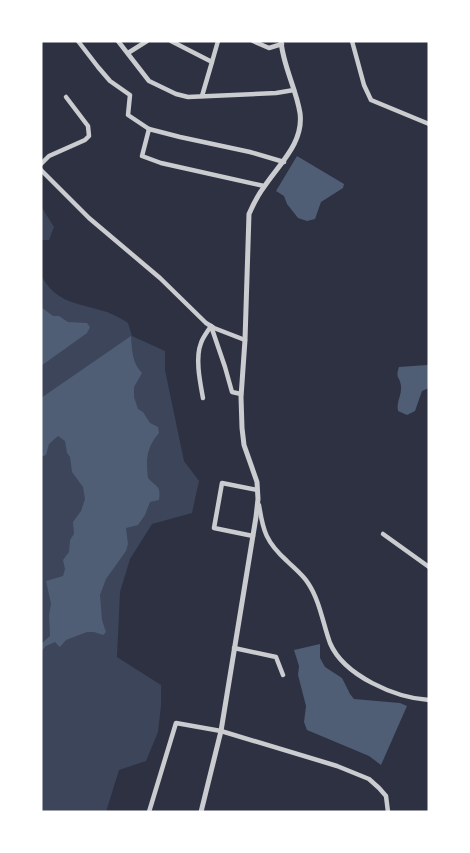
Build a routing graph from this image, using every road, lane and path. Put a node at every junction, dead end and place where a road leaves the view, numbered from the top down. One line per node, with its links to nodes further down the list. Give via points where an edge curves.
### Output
1 (78, 41): 15 (street, via 110,81 130,94 128,115)
2 (118, 41): 9 (street)
3 (147, 41): 9 (street)
4 (171, 41): 10 (street)
5 (218, 41): 10 (street)
6 (253, 41): 8 (street, via 269,48)
7 (352, 41): 14 (street, via 371,100)
8 (282, 43): 11 (street)
9 (128, 53): 13 (street, via 149,81 176,94)
10 (212, 62): 13 (street)
11 (294, 90): 13 (street, via 276,94); 16 (street, via 300,124)
12 (66, 96): 17 (street, via 88,126 88,136 86,140 49,156)
13 (202, 96)
14 (429, 124)
15 (149, 129): 16 (street); 19 (street, via 142,156)
16 (284, 162): 19 (street)
17 (41, 164)
18 (41, 170): 20 (street, via 89,218)
19 (264, 186): 21 (street, via 249,214)
20 (211, 326): 21 (street); 22 (street, via 232,392); 23 (street, via 199,349)
21 (245, 340): 22 (street)
22 (241, 394): 24 (street, via 244,445)
23 (203, 398)
24 (257, 490): 25 (street); 27 (street, via 222,483 214,528)
25 (258, 499): 27 (street); 31 (street, via 263,528 270,544 308,582 331,645 343,662 368,682 393,693)
26 (383, 534): 28 (street)
27 (253, 536): 29 (street)
28 (429, 567)
29 (234, 648): 30 (street, via 276,657); 32 (street)
30 (283, 675)
31 (429, 700)
32 (221, 731): 33 (street, via 176,723); 34 (street); 35 (street, via 369,779 386,796)
33 (149, 812)
34 (201, 812)
35 (388, 812)

